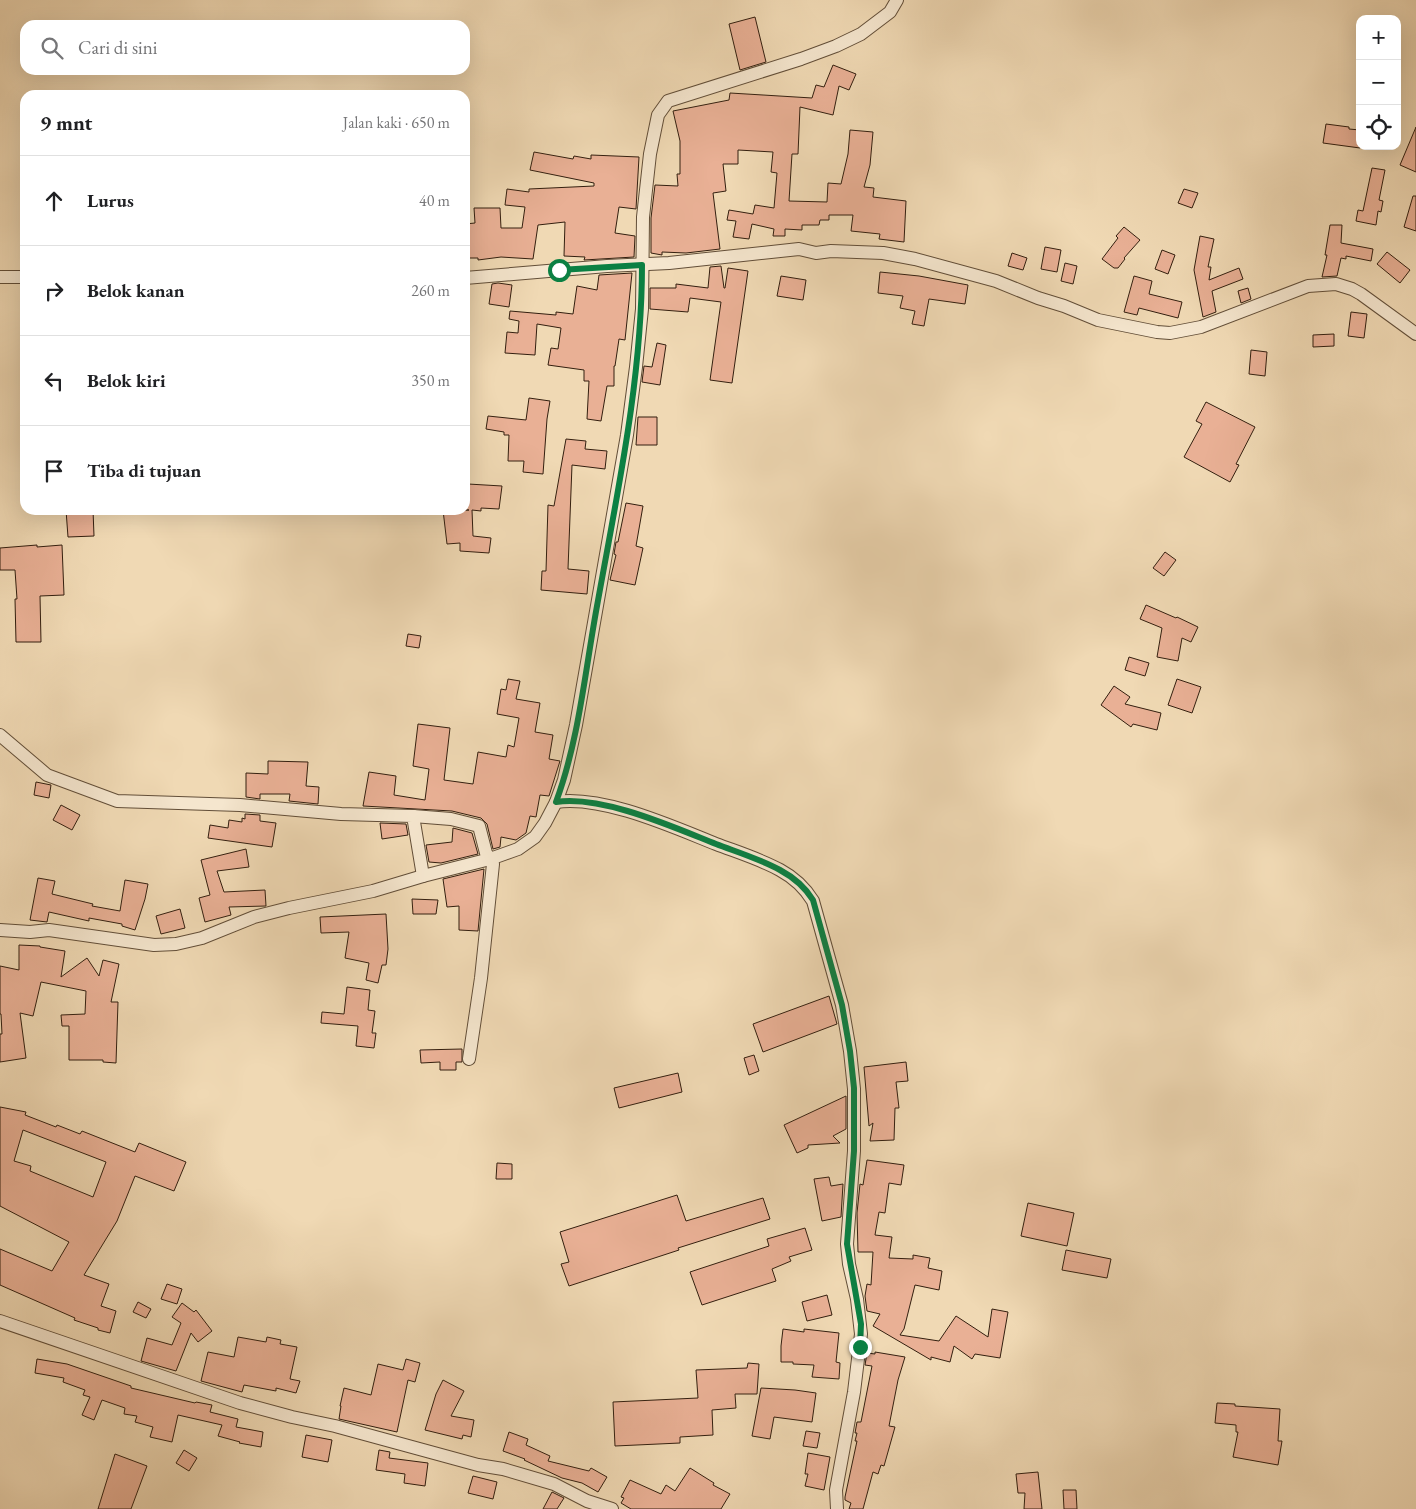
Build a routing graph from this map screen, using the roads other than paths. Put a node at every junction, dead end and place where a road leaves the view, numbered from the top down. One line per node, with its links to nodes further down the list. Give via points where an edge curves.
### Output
1 (898, 0): 2 (street, via 890,12 861,34 801,60 668,101 664,105 657,120 644,193)
2 (642, 265): 5 (street); 6 (street, via 799,249 816,254 831,251 883,253 982,277 1098,320 1170,333 1201,327 1308,286 1336,284 1361,294); 8 (street, via 642,309 627,434 576,725)
3 (0, 277): 4 (street)
4 (20, 277)
5 (470, 278)
6 (1416, 334)
7 (0, 736): 9 (street, via 47,775 117,801)
8 (556, 802): 10 (street, via 536,837 518,849); 16 (street, via 584,802 662,823 780,870 803,886 813,900 842,1005 854,1088 854,1151 847,1244 861,1334 836,1490)
9 (413, 816): 10 (street, via 451,819 479,826); 11 (street)
10 (490, 859): 11 (street); 13 (street, via 494,866)
11 (423, 876): 12 (street, via 373,891 289,908 176,944 154,945 49,930)
12 (0, 930)
13 (469, 1059)
14 (0, 1321): 15 (street, via 240,1403 478,1466 503,1469 554,1484)
15 (612, 1509)
16 (837, 1509)

